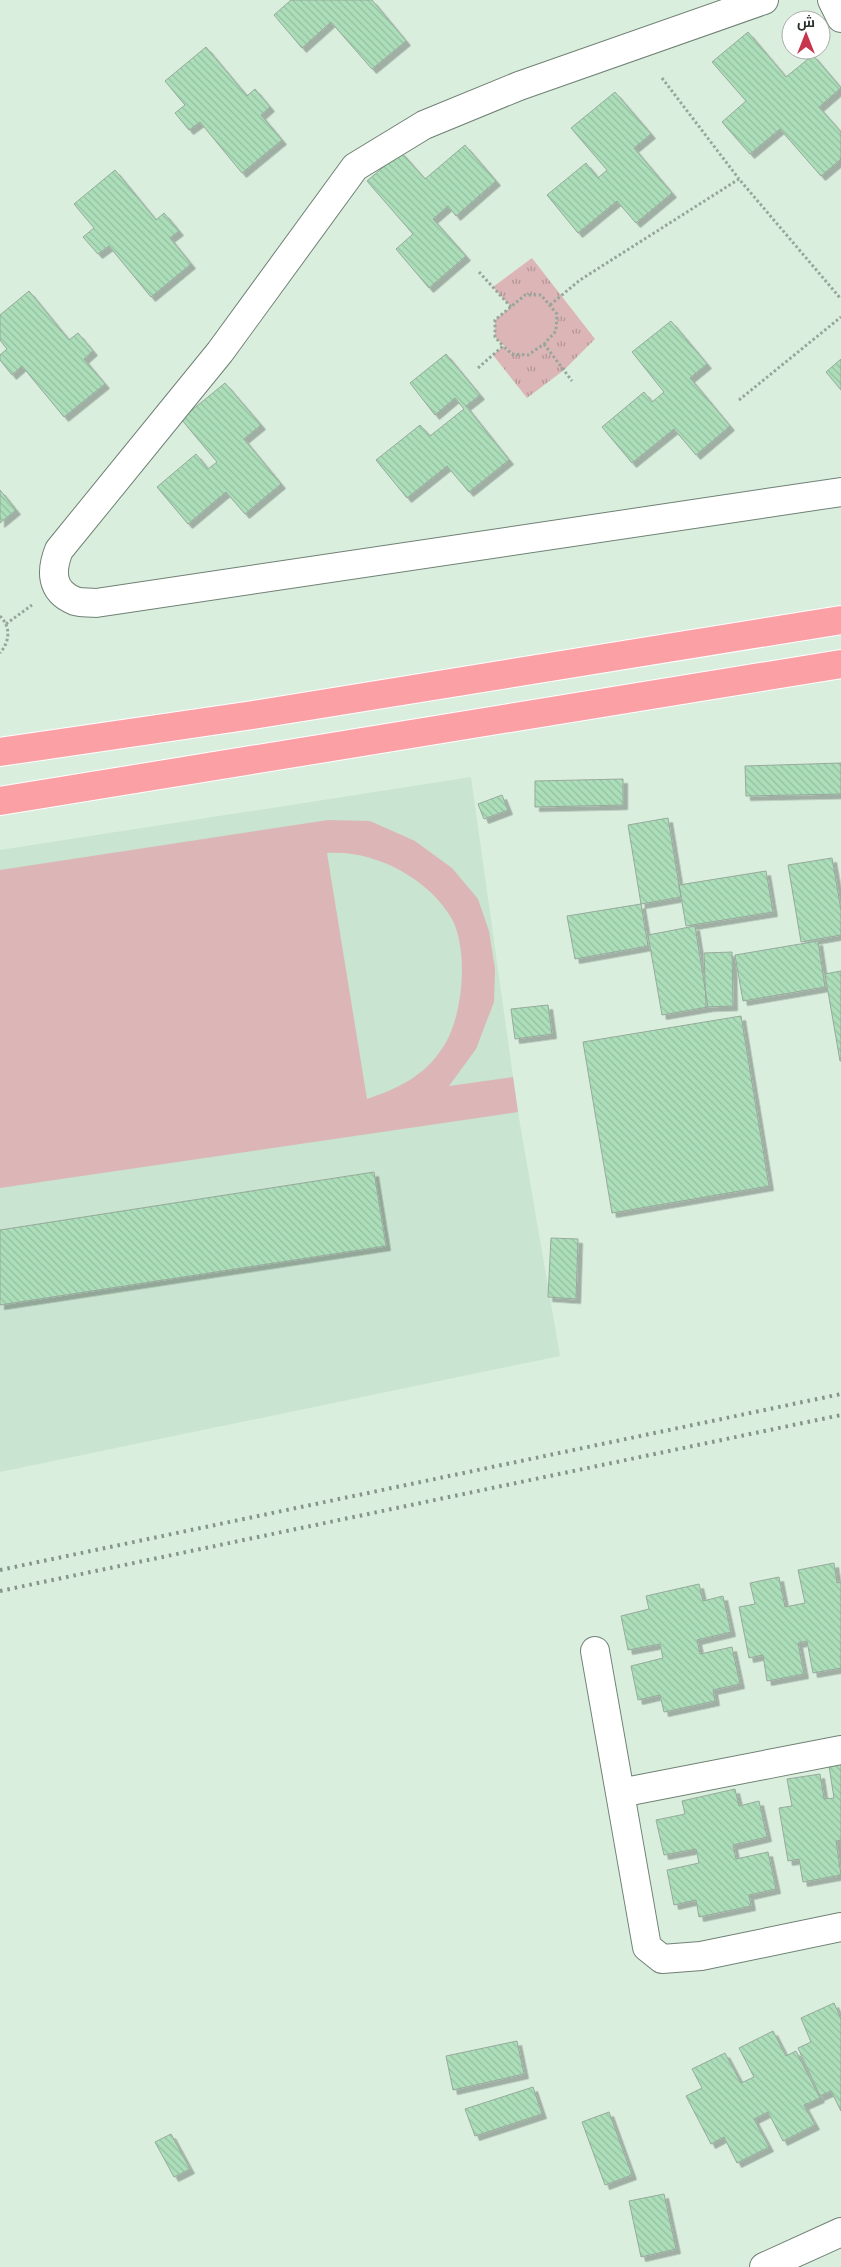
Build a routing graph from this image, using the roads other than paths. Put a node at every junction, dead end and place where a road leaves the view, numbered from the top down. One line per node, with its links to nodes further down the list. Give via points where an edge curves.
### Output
1 (764, 0): 4 (street, via 519,86 424,125 356,167 220,352 59,550 53,564 53,579 75,601 96,603)
2 (832, 0): 3 (street)
3 (841, 18)
4 (841, 492)
5 (841, 620): 7 (highway)
6 (841, 664): 8 (highway)
7 (0, 752)
8 (0, 800)
9 (596, 1651): 11 (street)
10 (841, 1750): 11 (street)
11 (620, 1793): 12 (street, via 648,1947 662,1959 701,1956)
12 (841, 1927)
13 (841, 2232): 14 (street)
14 (764, 2267)

